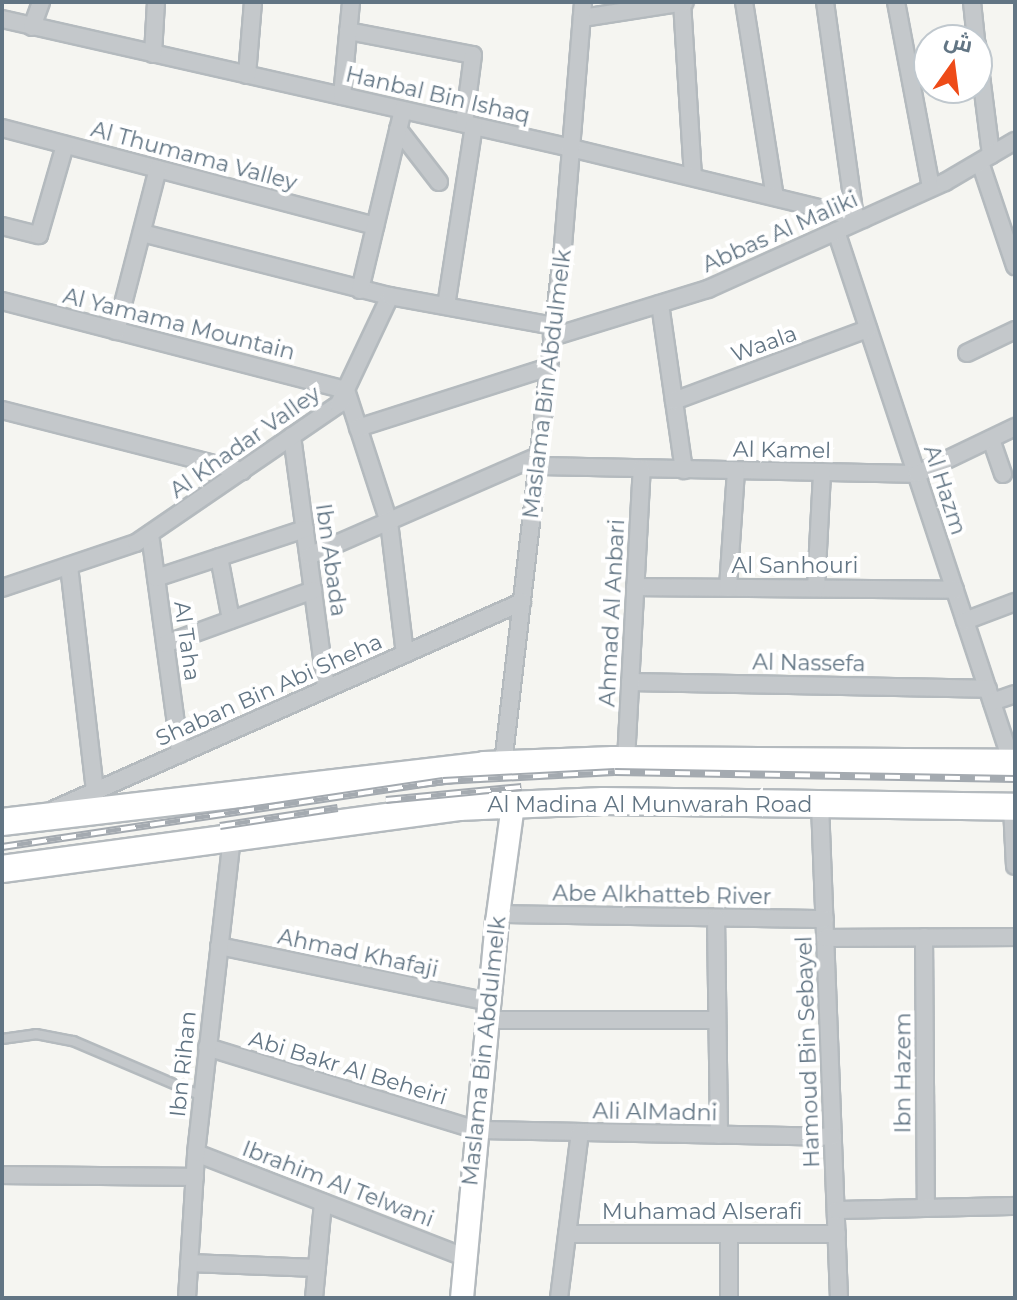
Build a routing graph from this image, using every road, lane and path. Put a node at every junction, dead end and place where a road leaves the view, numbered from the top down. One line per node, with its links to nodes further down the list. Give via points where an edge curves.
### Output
1 (41, 2): 13 (street)
2 (156, 2): 15 (street)
3 (253, 2): 16 (street)
4 (351, 2): 14 (street)
5 (683, 2): 10 (street); 28 (street)
6 (744, 2): 31 (street)
7 (825, 2): 32 (street)
8 (896, 2): 30 (street)
9 (972, 2): 12 (street)
10 (582, 10): 25 (street, Maslama Bin Abdulmelk)
11 (2, 19): 13 (street, Hanbal Bin Ishaq)
12 (975, 24)
13 (32, 27): 15 (street, Hanbal Bin Ishaq)
14 (348, 31): 17 (street); 20 (street, via 473,55)
15 (153, 54): 16 (street, Hanbal Bin Ishaq)
16 (247, 75): 17 (street, Hanbal Bin Ishaq)
17 (342, 96): 19 (street, Hanbal Bin Ishaq)
18 (982, 104): 26 (street)
19 (403, 110): 20 (street, Hanbal Bin Ishaq); 22 (street)
20 (469, 125): 25 (street, Hanbal Bin Ishaq); 42 (street)
21 (2, 128): 24 (street, Al Thumama Valley)
22 (398, 129): 29 (street); 34 (street)
23 (1015, 141): 26 (street, Abbas Al Maliki)
24 (65, 145): 27 (street, Al Thumama Valley); 33 (street, via 39,235)
25 (571, 148): 28 (street, Hanbal Bin Ishaq); 46 (street, Maslama Bin Abdulmelk)
26 (986, 158): 30 (street, Abbas Al Maliki); 37 (street)
27 (158, 169): 34 (street, Al Thumama Valley); 36 (street)
28 (693, 177): 31 (street, Hanbal Bin Ishaq)
29 (439, 182)
30 (931, 188): 32 (street, Abbas Al Maliki)
31 (775, 197): 32 (street, Hanbal Bin Ishaq)
32 (860, 218): 35 (street, Abbas Al Maliki)
33 (2, 226)
34 (375, 226): 38 (street)
35 (836, 231): 41 (street, Abbas Al Maliki, via 708,289); 43 (street, Al Hazm)
36 (142, 233): 38 (street); 45 (street)
37 (1015, 266)
38 (360, 290): 39 (street)
39 (390, 296): 42 (street); 49 (street, Al Khadar Valley)
40 (2, 301): 45 (street, Al Yamama Mountain)
41 (660, 304): 46 (street, Abbas Al Maliki); 50 (street)
42 (446, 306): 46 (street)
43 (868, 329): 50 (street, Waala); 62 (street, Al Hazm)
44 (1015, 330): 47 (street)
45 (116, 331): 49 (street, Al Yamama Mountain)
46 (553, 332): 48 (street, Maslama Bin Abdulmelk)
47 (967, 353)
48 (549, 367): 53 (street); 56 (street, Maslama Bin Abdulmelk)
49 (346, 390): 53 (street); 54 (street, Al Khadar Valley, via 339,404)
50 (674, 401): 58 (street)
51 (2, 410): 59 (street)
52 (1015, 427): 55 (street, Al Kamel)
53 (358, 428): 64 (street)
54 (292, 436): 59 (street, Al Khadar Valley); 65 (street, Ibn Abada)
55 (991, 439): 62 (street, Al Kamel); 63 (street)
56 (538, 461): 57 (street, Al Kamel); 64 (street, Al Kamel); 77 (street, Maslama Bin Abdulmelk)
57 (642, 469): 58 (street, Al Kamel); 71 (street, Ahmad Al Anbari)
58 (684, 470): 60 (street, Al Kamel)
59 (242, 471): 66 (street, Al Khadar Valley)
60 (736, 471): 61 (street, Al Kamel); 73 (street)
61 (822, 474): 62 (street, Al Kamel); 74 (street)
62 (917, 474): 76 (street, Al Hazm)
63 (1003, 474)
64 (389, 522): 67 (street, Al Kamel); 82 (street)
65 (305, 529): 67 (street, Ibn Abada); 68 (street)
66 (150, 534): 69 (street, Al Khadar Valley); 70 (street, Al Taha)
67 (309, 556): 75 (street, Ibn Abada)
68 (219, 557): 70 (street); 79 (street)
69 (69, 566): 72 (street, Al Khadar Valley); 91 (street)
70 (156, 578): 81 (street, Al Taha)
71 (635, 587): 73 (street, Al Sanhouri); 83 (street, Ahmad Al Anbari)
72 (2, 588)
73 (728, 588): 74 (street, Al Sanhouri)
74 (816, 588): 76 (street, Al Sanhouri)
75 (313, 590): 79 (street); 84 (street, Ibn Abada)
76 (955, 590): 80 (street, Al Hazm)
77 (522, 602): 82 (street, Shaban Bin Abi Sheha); 90 (street, Maslama Bin Abdulmelk)
78 (1015, 602): 80 (street)
79 (231, 620): 81 (street)
80 (965, 621): 86 (street, Al Hazm)
81 (165, 644): 87 (street, Al Taha)
82 (405, 654): 84 (street, Shaban Bin Abi Sheha)
83 (630, 682): 86 (street, Al Nassefa); 88 (street, Ahmad Al Anbari)
84 (326, 689): 87 (street, Shaban Bin Abi Sheha)
85 (1015, 694): 86 (street, Al Nassefa)
86 (990, 695): 89 (street, Al Hazm)
87 (180, 754): 91 (street, Shaban Bin Abi Sheha)
88 (626, 760): 89 (main road, Al Madina Al Munwarah Road); 90 (main road, Al Madina Al Munwarah Road)
89 (1014, 763)
90 (503, 764): 95 (main road, Al Madina Al Munwarah Road)
91 (95, 792): 95 (street, Shaban Bin Abi Sheha)
92 (820, 804): 93 (main road, Al Madina Al Munwarah Road); 94 (main road, Al Madina Al Munwarah Road); 102 (street, Hamoud Bin Sebayel)
93 (513, 805): 97 (main road, Al Madina Al Munwarah Road, via 459,807); 100 (main road, Maslama Bin Abdulmelk)
94 (1014, 807): 98 (street)
95 (35, 818): 96 (main road, Al Madina Al Munwarah Road)
96 (2, 822)
97 (232, 837): 99 (main road, Al Madina Al Munwarah Road); 106 (street, Ibn Rihan)
98 (1015, 866)
99 (2, 869)
100 (498, 914): 101 (street, Abe Alkhatteb River); 107 (main road, Maslama Bin Abdulmelk)
101 (716, 918): 102 (street, Abe Alkhatteb River); 108 (street)
102 (825, 919): 105 (street, Hamoud Bin Sebayel)
103 (924, 937): 104 (street); 105 (street); 121 (street, Ibn Hazem)
104 (1015, 937)
105 (825, 938): 115 (street, Hamoud Bin Sebayel)
106 (219, 946): 107 (street, Ahmad Khafaji); 110 (street, Ibn Rihan)
107 (488, 1011): 108 (street, Ahmad Khafaji); 112 (main road, Maslama Bin Abdulmelk)
108 (715, 1020): 114 (street)
109 (2, 1039): 111 (lane, via 36,1034 73,1041)
110 (207, 1047): 111 (street, Ibn Rihan); 112 (street, Abi Bakr Al Beheiri)
111 (202, 1096): 116 (street, Ibn Rihan)
112 (476, 1130): 113 (street, Ali AlMadni); 126 (main road, Maslama Bin Abdulmelk)
113 (580, 1132): 114 (street, Ali AlMadni); 123 (street)
114 (719, 1135): 115 (street, Ali AlMadni)
115 (833, 1137): 122 (street, Hamoud Bin Sebayel)
116 (196, 1153): 118 (street, Ibn Rihan); 119 (street, Ibrahim Al Telwani)
117 (2, 1175): 118 (street)
118 (195, 1177): 127 (street, Ibn Rihan)
119 (323, 1202): 126 (street, Ibrahim Al Telwani); 128 (street)
120 (1015, 1206): 121 (street)
121 (926, 1208): 122 (street)
122 (836, 1210): 125 (street, Hamoud Bin Sebayel)
123 (567, 1234): 124 (street, Muhamad Alserafi); 132 (street)
124 (729, 1234): 125 (street, Muhamad Alserafi); 133 (street)
125 (837, 1234): 134 (street, Hamoud Bin Sebayel)
126 (464, 1257): 131 (main road, Maslama Bin Abdulmelk)
127 (189, 1263): 128 (street); 129 (street, Ibn Rihan)
128 (317, 1268): 130 (street)
129 (187, 1298)
130 (314, 1298)
131 (462, 1298)
132 (559, 1298)
133 (729, 1298)
134 (839, 1298)

